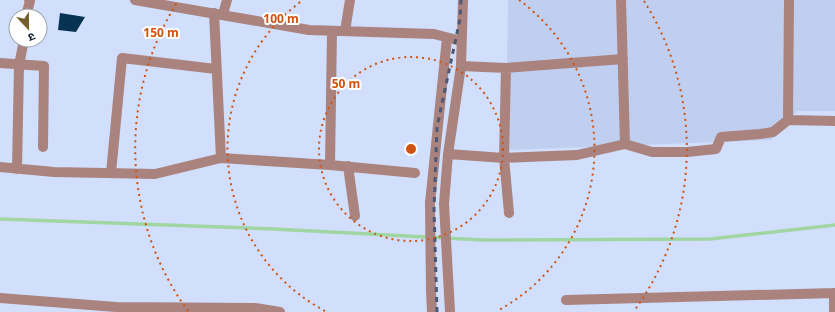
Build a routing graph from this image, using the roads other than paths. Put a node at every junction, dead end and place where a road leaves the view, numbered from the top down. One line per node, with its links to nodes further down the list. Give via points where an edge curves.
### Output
1 (135, 0): 7 (street)
2 (227, 0): 7 (street)
3 (350, 0): 9 (street)
4 (463, 0): 11 (street)
5 (621, 0): 13 (street)
6 (789, 0): 19 (street)
7 (218, 14): 8 (street, via 309,30); 18 (street)
8 (332, 31): 9 (street); 26 (street)
9 (345, 31): 10 (street, via 434,34)
10 (447, 38): 11 (street); 39 (street, via 430,212)
11 (461, 41): 16 (street)
12 (22, 48): 15 (street)
13 (623, 59): 17 (street); 21 (street)
14 (0, 63): 15 (street)
15 (19, 64): 22 (street, via 44,66); 29 (street)
16 (461, 66): 17 (street); 23 (street)
17 (506, 68): 25 (street)
18 (216, 69): 24 (street); 30 (street, via 122,58)
19 (788, 120): 20 (street); 21 (street, via 773,132 721,137 716,148 687,152 652,152)
20 (835, 121)
21 (625, 144): 25 (street, via 577,156)
22 (43, 147)
23 (448, 154): 25 (street); 40 (street, via 444,204)
24 (221, 158): 26 (street); 30 (street, via 155,174)
25 (504, 158): 32 (street)
26 (330, 165): 27 (street)
27 (348, 166): 31 (street); 33 (street)
28 (0, 167): 29 (street)
29 (17, 169): 30 (street)
30 (111, 173)
31 (415, 173)
32 (509, 213)
33 (355, 216)
34 (835, 293): 36 (street); 41 (street)
35 (0, 298): 37 (street)
36 (566, 300)
37 (108, 309): 38 (street, via 255,308)
38 (280, 312)
39 (432, 312)
40 (450, 312)
41 (834, 312)

